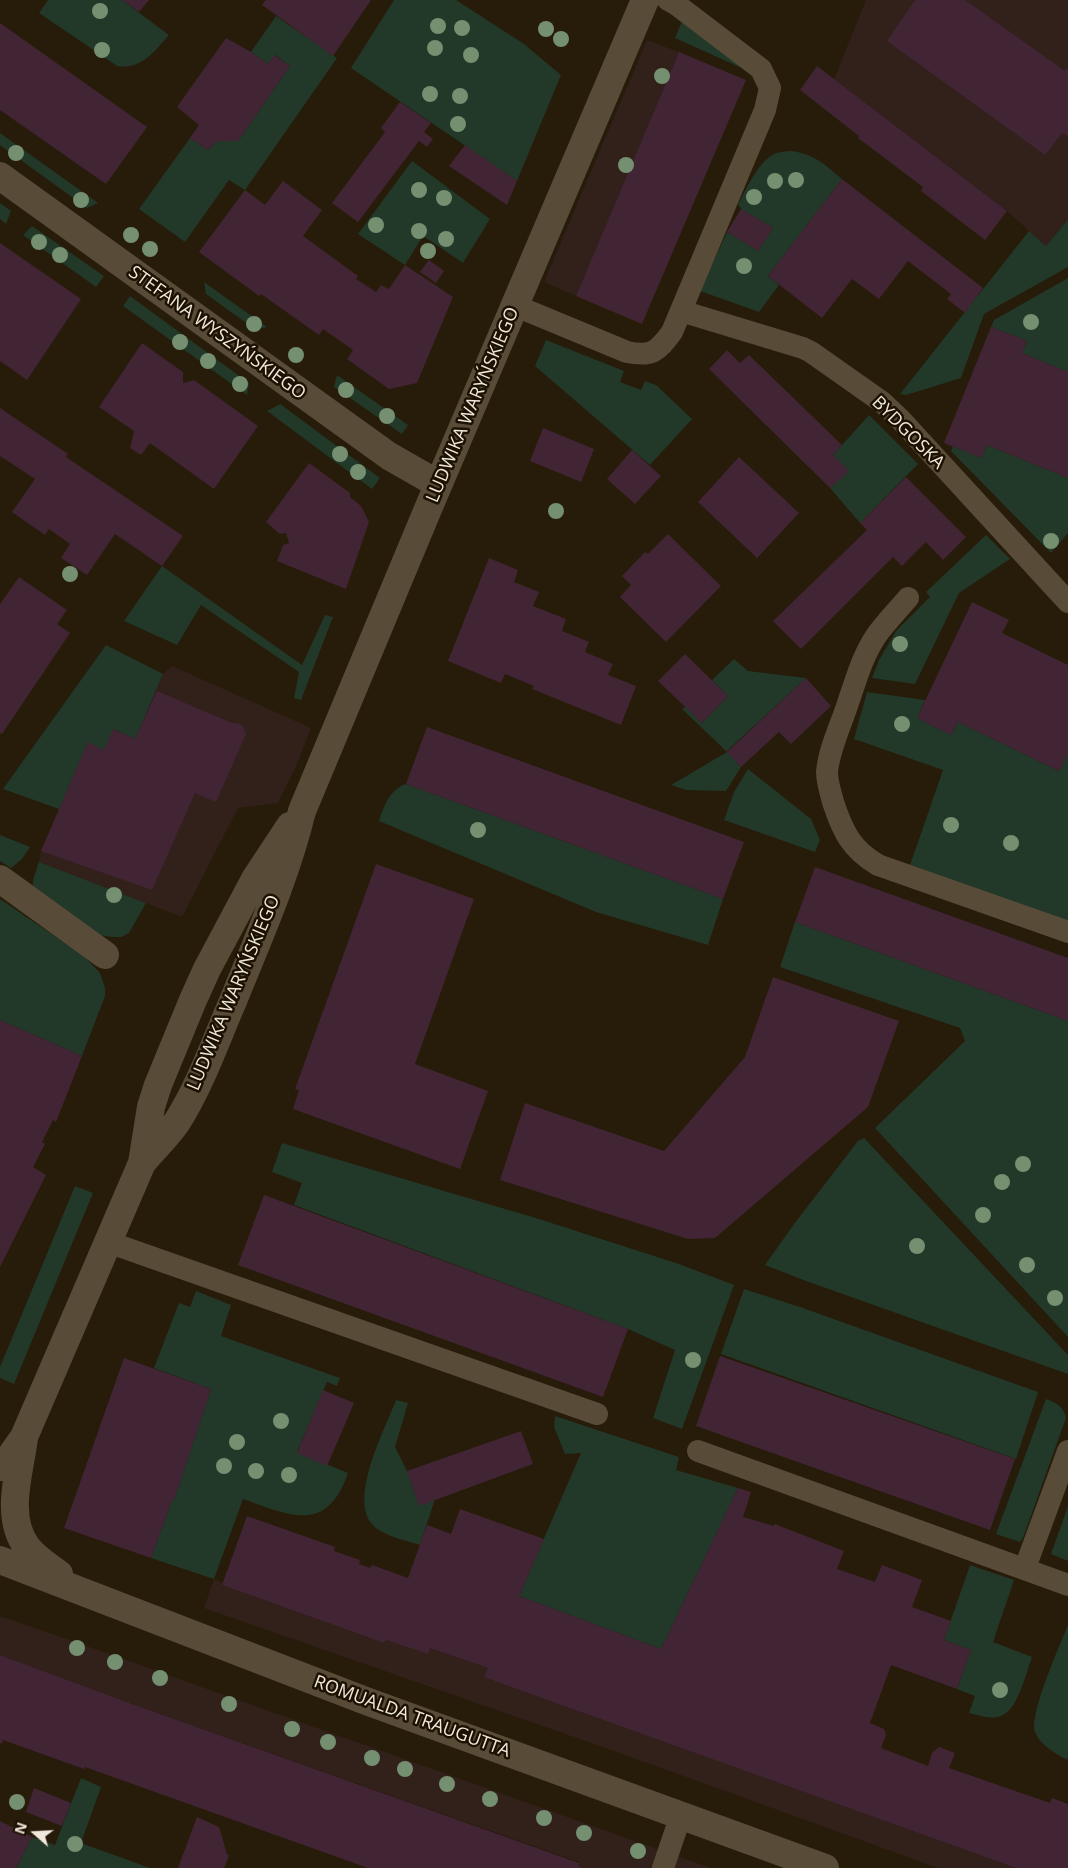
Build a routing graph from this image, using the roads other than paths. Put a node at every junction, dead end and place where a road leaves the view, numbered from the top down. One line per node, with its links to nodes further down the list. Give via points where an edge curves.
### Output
1 (645, 0): 4 (street, LUDWIKA WARYŃSKIEGO)
2 (668, 0): 5 (lane, via 761,69 770,88 765,110)
3 (0, 176): 6 (street, STEFANA WYSZYŃSKIEGO, via 388,456)
4 (516, 306): 5 (lane, via 641,355 662,346); 6 (street, LUDWIKA WARYŃSKIEGO)
5 (681, 311): 8 (lane, BYDGOSKA, via 811,352 882,402)
6 (438, 484): 9 (street, LUDWIKA WARYŃSKIEGO)
7 (908, 598): 11 (lane, via 876,635 866,652 830,756 827,773 840,824 862,855 878,865)
8 (1068, 602)
9 (302, 811): 13 (street, LUDWIKA WARYŃSKIEGO, via 274,898 191,1097 175,1124); 13 (street, LUDWIKA WARYŃSKIEGO, via 255,879 207,969 158,1085)
10 (0, 879): 12 (street)
11 (1068, 932)
12 (105, 955)
13 (142, 1162): 14 (street, LUDWIKA WARYŃSKIEGO)
14 (108, 1242): 15 (lane); 16 (street, LUDWIKA WARYŃSKIEGO)
15 (597, 1414)
16 (24, 1437): 19 (street, LUDWIKA WARYŃSKIEGO); 23 (street, via 15,1503 20,1535 39,1559)
17 (698, 1451): 21 (lane)
18 (1068, 1451): 21 (lane)
19 (0, 1467)
20 (0, 1560): 23 (street, ROMUALDA TRAUGUTTA)
21 (1025, 1568): 22 (lane)
22 (1068, 1585)
23 (80, 1591): 24 (street, ROMUALDA TRAUGUTTA, via 366,1701)
24 (681, 1815): 25 (lane); 26 (street, ROMUALDA TRAUGUTTA)
25 (663, 1868)
26 (825, 1868)

